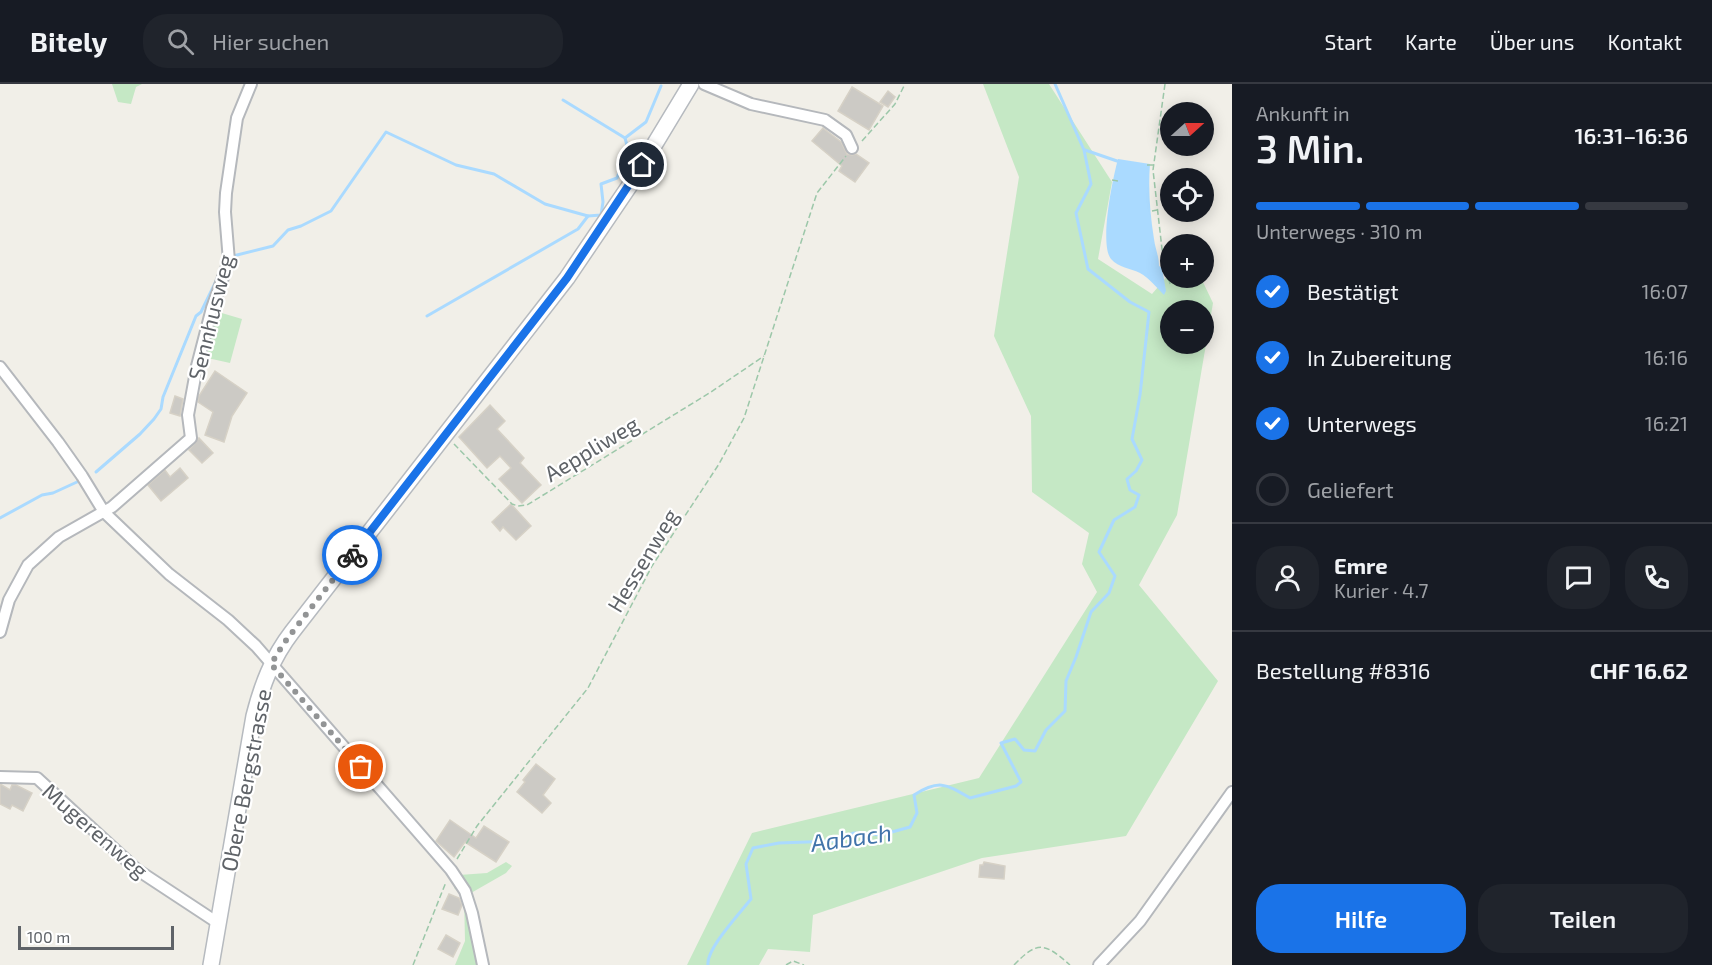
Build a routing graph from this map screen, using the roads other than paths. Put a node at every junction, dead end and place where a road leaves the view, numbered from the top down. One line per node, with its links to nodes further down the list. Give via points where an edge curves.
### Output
1 (251, 84): 5 (street, Sennhusweg, via 237,118 226,193 229,261 195,375 188,415 191,438)
2 (692, 85): 3 (street, via 752,104 825,120 846,135); 7 (main road, Obere Bergstrasse, via 567,278)
3 (852, 148)
4 (0, 367): 5 (street, via 58,442)
5 (104, 512): 6 (street, Sennhusweg, via 59,537 28,565 9,600); 7 (street, via 169,574 228,620)
6 (0, 632)
7 (271, 664): 10 (main road, Obere Bergstrasse, via 254,716); 12 (street, via 451,870 465,891)
8 (0, 777): 10 (street, Mugerenweg, via 37,778 136,869)
9 (1232, 792): 13 (street, via 1140,921)
10 (218, 923): 11 (main road, Obere Bergstrasse)
11 (211, 965)
12 (483, 965)
13 (1099, 965)

